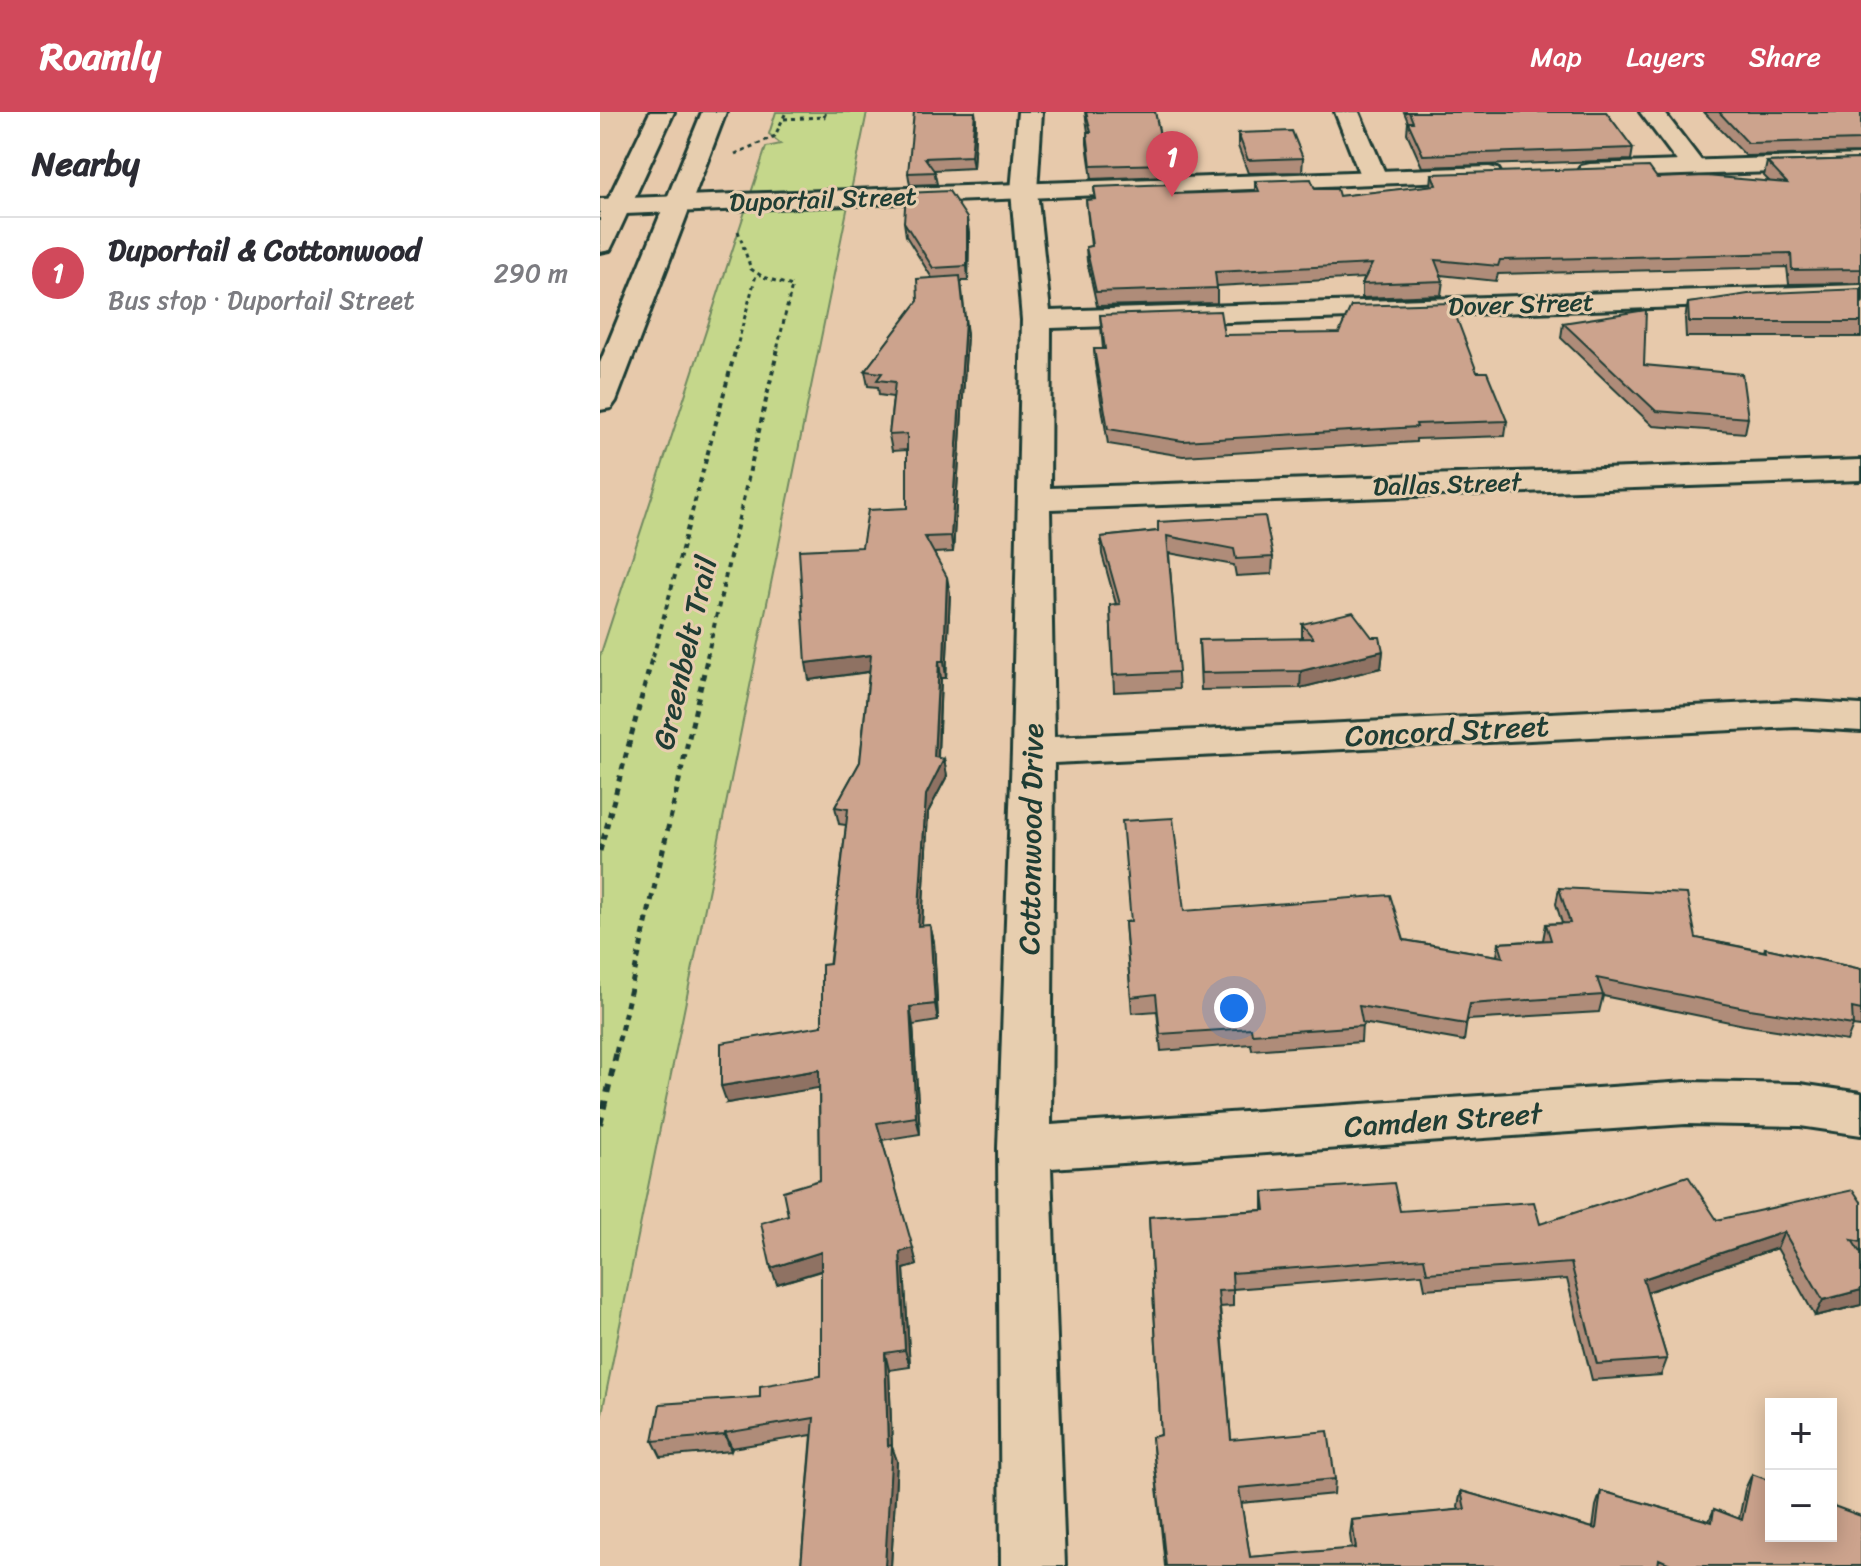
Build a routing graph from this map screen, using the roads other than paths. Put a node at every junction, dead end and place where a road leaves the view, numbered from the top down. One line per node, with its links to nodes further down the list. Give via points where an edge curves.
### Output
1 (662, 112): 13 (main road)
2 (714, 112): 12 (main road)
3 (1030, 112): 11 (main road, Cottonwood Drive)
4 (1347, 112): 10 (main road)
5 (1652, 112): 7 (main road)
6 (1861, 162): 7 (main road)
7 (1694, 167): 8 (main road)
8 (1572, 171)
9 (1511, 173): 10 (main road, Duportail Street)
10 (1374, 178): 11 (main road, Duportail Street)
11 (1024, 191): 12 (main road, Duportail Street); 16 (main road, Cottonwood Drive)
12 (677, 204): 13 (main road, Duportail Street); 17 (main road)
13 (609, 206): 14 (main road)
14 (600, 244)
15 (1861, 293): 16 (main road, Dover Street)
16 (1037, 320): 19 (main road, Cottonwood Drive)
17 (600, 401)
18 (1861, 470): 19 (main road, Dallas Street)
19 (1033, 499): 21 (main road, Cottonwood Drive)
20 (1861, 718): 21 (main road, Concord Street, via 1796,714)
21 (1033, 751): 23 (main road, Cottonwood Drive)
22 (1861, 1114): 23 (main road, Camden Street, via 1800,1105 1686,1103)
23 (1024, 1148): 24 (main road, Cottonwood Drive)
24 (1033, 1566)

